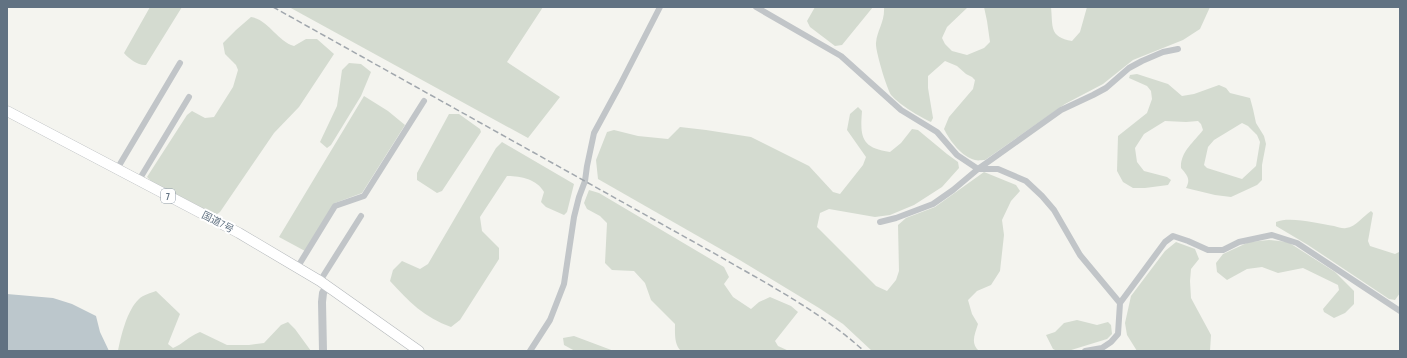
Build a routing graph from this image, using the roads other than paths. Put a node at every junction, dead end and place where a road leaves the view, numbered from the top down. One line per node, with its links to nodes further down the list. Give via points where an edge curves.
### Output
1 (660, 7): 19 (street, via 594,133 585,181 574,217 564,284 550,320)
2 (756, 7): 9 (street, via 841,56 901,110 937,132 956,154)
3 (1178, 49): 9 (street, via 1163,52 1129,68 1106,88 1061,110)
4 (180, 63): 8 (street)
5 (189, 97): 10 (street)
6 (424, 101): 13 (street, via 364,196 335,206)
7 (7, 111): 8 (highway, 国道7号 / 7)
8 (117, 169): 10 (highway, 国道7号 / 7)
9 (978, 169): 12 (street, via 933,204); 15 (street, via 998,169 1026,181 1042,196 1054,210 1080,255)
10 (139, 180): 13 (highway, 国道7号 / 7, via 239,233)
11 (361, 216): 14 (street)
12 (880, 222)
13 (297, 268): 14 (highway, 国道7号 / 7)
14 (323, 284): 17 (street); 18 (highway, 国道7号 / 7)
15 (1120, 303): 16 (street, via 1165,242 1173,236 1208,250 1223,250 1239,242 1272,235 1297,243); 20 (street, via 1118,334 1102,348)
16 (1400, 311)
17 (323, 351)
18 (419, 351)
19 (530, 351)
20 (1085, 351)

